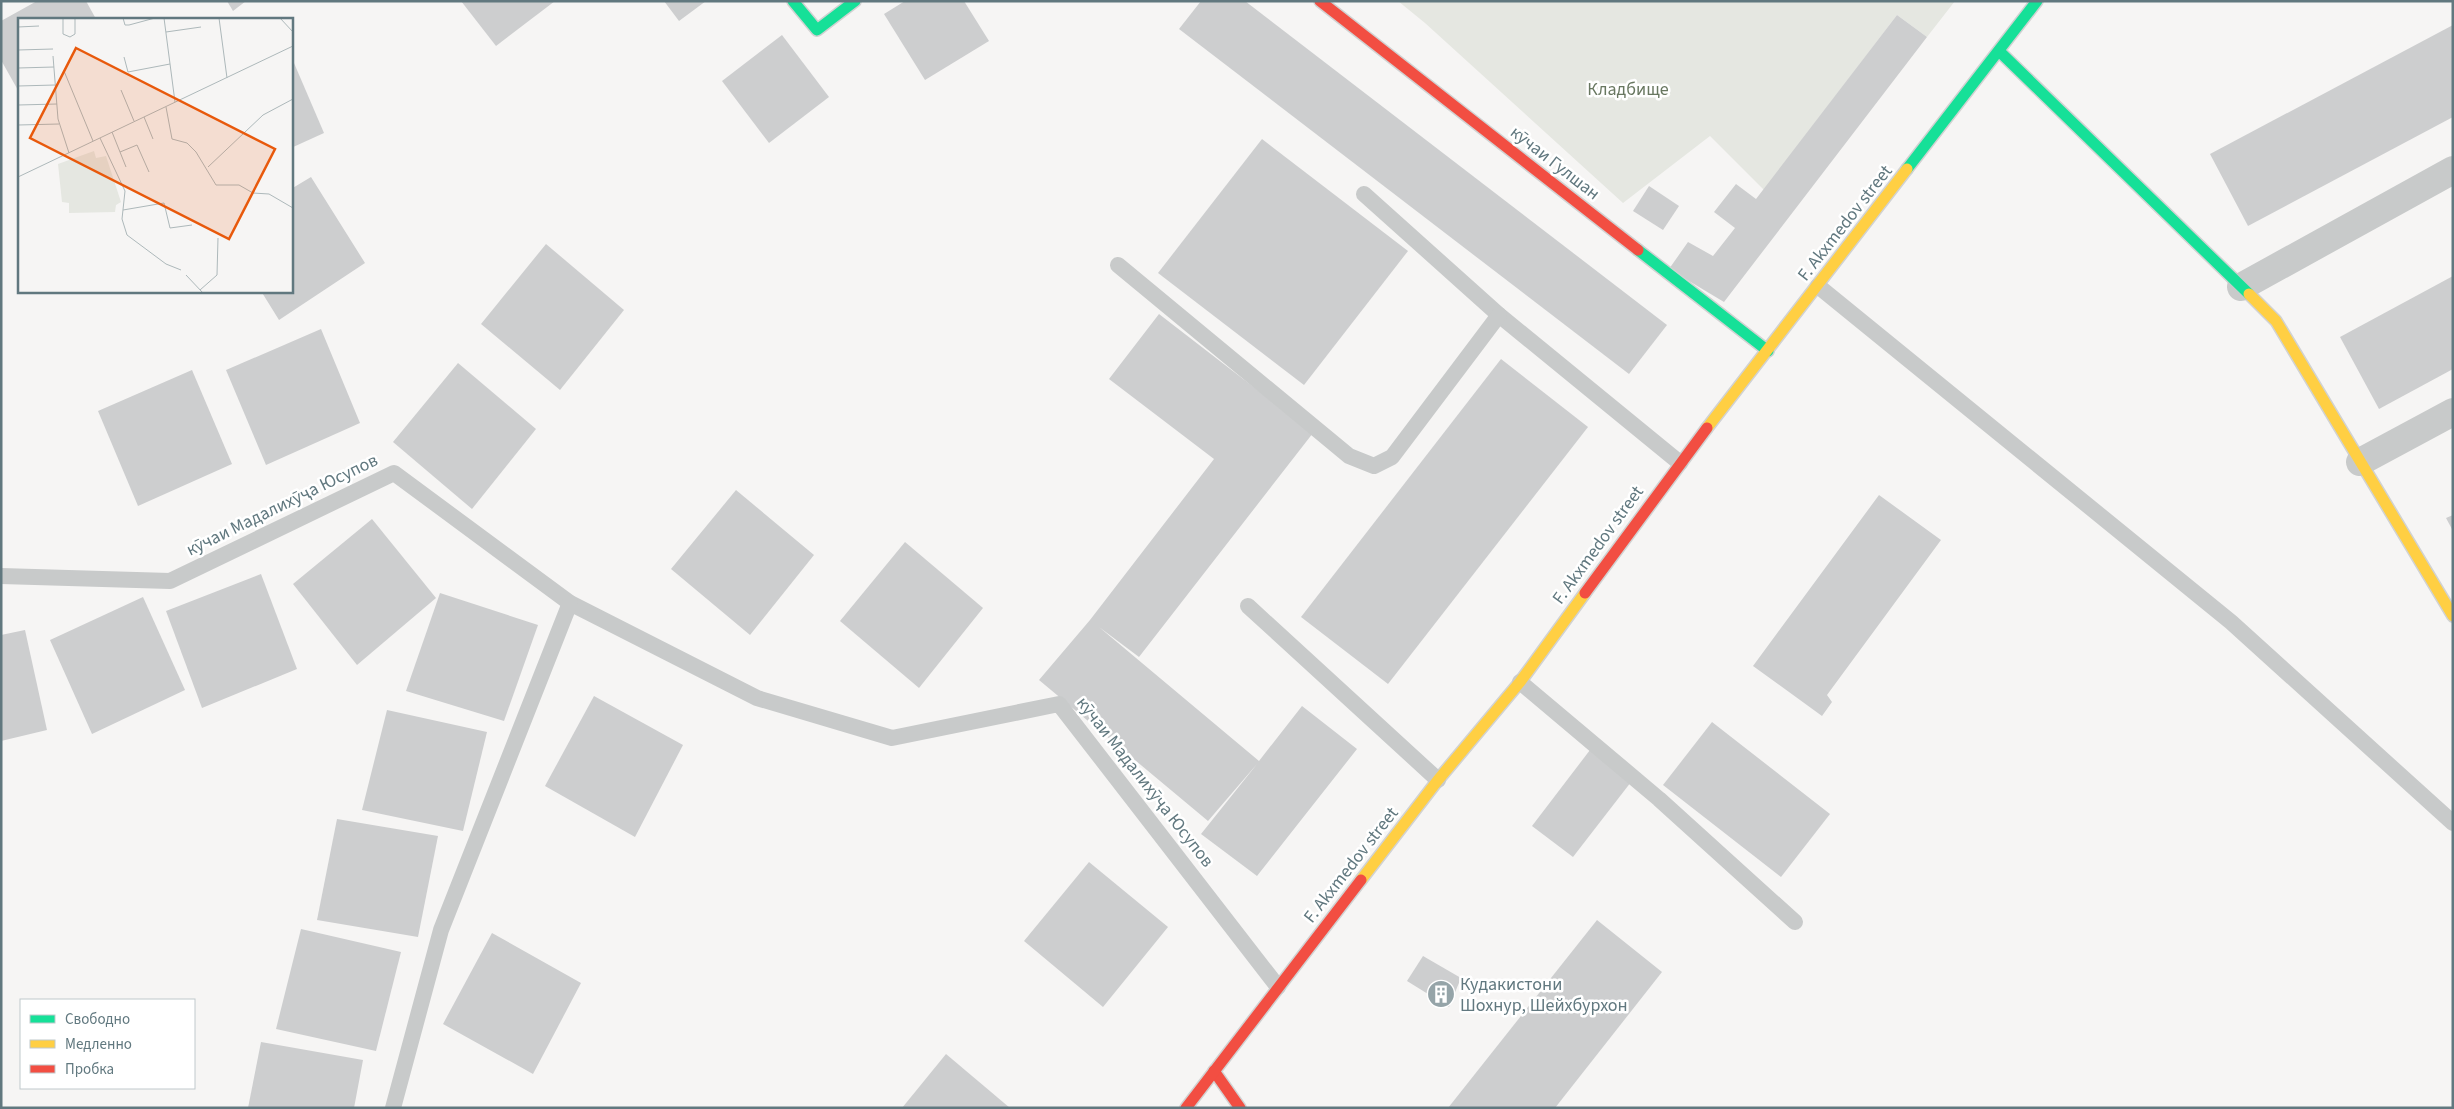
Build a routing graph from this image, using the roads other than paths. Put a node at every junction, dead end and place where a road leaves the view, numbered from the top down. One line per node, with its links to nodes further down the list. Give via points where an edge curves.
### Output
1 (793, 1): 2 (street, via 817,30)
2 (855, 1)
3 (1320, 1): 12 (street, кӯчаи Гулшан)
4 (2037, 1): 5 (street, F. Akxmedov street)
5 (1999, 51): 9 (street, F. Akxmedov street); 10 (street)
6 (2453, 170): 10 (street)
7 (1364, 194): 11 (lane)
8 (1118, 265): 11 (lane, via 1349,456 1374,466 1392,457)
9 (1818, 286): 12 (street, F. Akxmedov street); 22 (lane, via 2231,622)
10 (2241, 288): 14 (street, via 2276,321)
11 (1499, 315): 15 (lane)
12 (1768, 351): 15 (street, F. Akxmedov street)
13 (2453, 412): 14 (street)
14 (2360, 462): 19 (street)
15 (1680, 463): 20 (street, F. Akxmedov street)
16 (1, 576): 17 (lane, кӯчаи Мадалихӯҷа Юсупов, via 170,581 394,473)
17 (570, 604): 24 (lane, кӯчаи Мадалихӯҷа Юсупов, via 757,698 892,738 1059,704); 26 (lane, via 441,930)
18 (1248, 606): 21 (lane)
19 (2453, 616)
20 (1520, 682): 21 (street, F. Akxmedov street); 23 (lane, via 1659,799)
21 (1438, 780): 24 (street, F. Akxmedov street)
22 (2453, 823)
23 (1795, 922)
24 (1278, 987): 25 (street, F. Akxmedov street)
25 (1214, 1071): 27 (street, F. Akxmedov street); 28 (street)
26 (393, 1108)
27 (1186, 1108)
28 (1240, 1108)

